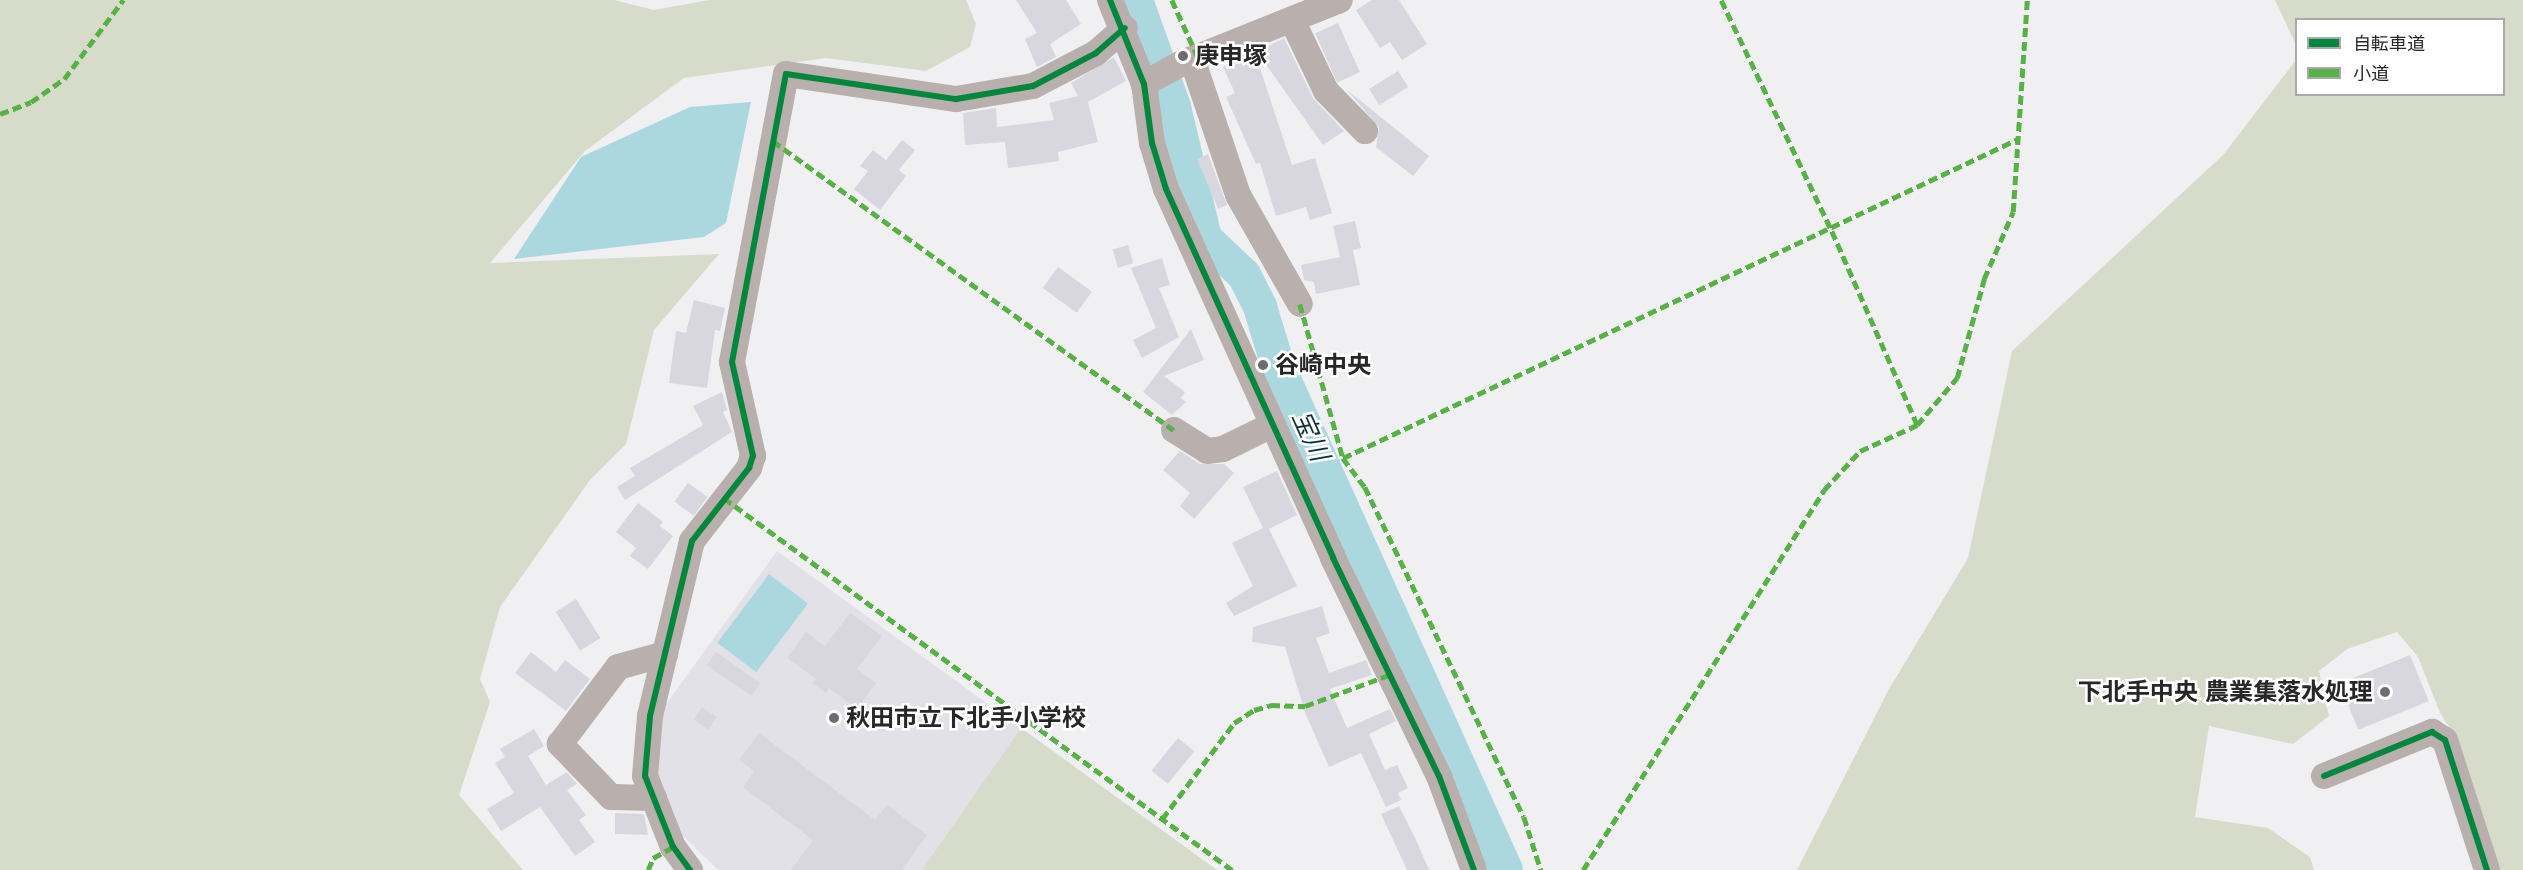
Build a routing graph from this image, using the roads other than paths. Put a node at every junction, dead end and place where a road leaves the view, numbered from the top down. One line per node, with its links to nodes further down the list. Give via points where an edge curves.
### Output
1 (1110, 0): 4 (street)
2 (1340, 0): 3 (street)
3 (1292, 20): 5 (street); 7 (street, via 1326,91)
4 (1125, 28): 6 (street); 11 (street, via 1096,53 1033,86 956,99 786,74 732,362 753,456 749,468 692,541)
5 (1186, 61): 6 (street); 8 (street, via 1238,195)
6 (1149, 81): 9 (street, via 1152,143 1166,189)
7 (1365, 131)
8 (1300, 304)
9 (1272, 425): 10 (street, via 1223,449 1207,451); 15 (street, via 1439,776)
10 (1174, 430)
11 (665, 654): 13 (street, via 650,716 645,776); 13 (street, via 618,667 560,744 611,796)
12 (2324, 776): 16 (street, via 2432,732 2445,740)
13 (654, 798): 14 (street, via 673,846)
14 (690, 870)
15 (1474, 870)
16 (2487, 870)

